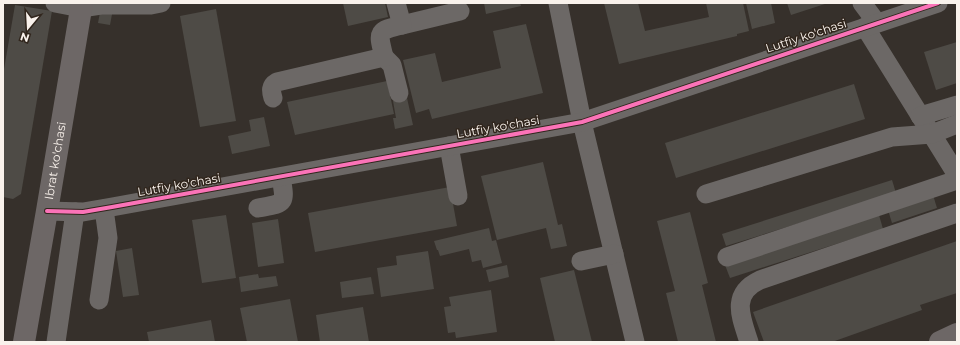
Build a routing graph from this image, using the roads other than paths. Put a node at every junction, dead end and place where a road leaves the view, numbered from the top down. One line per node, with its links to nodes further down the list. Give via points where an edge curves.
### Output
1 (55, 3): 7 (street)
2 (161, 3): 7 (street, via 151,6)
3 (396, 3): 9 (street)
4 (558, 3): 16 (street)
5 (862, 3): 10 (street)
6 (938, 3): 10 (street, Lutfiy ko'chasi)
7 (81, 6): 27 (main road, Ibrat ko'chasi)
8 (460, 11): 9 (street)
9 (402, 25): 11 (street, via 382,31 380,40)
10 (871, 25): 15 (street); 16 (street, Lutfiy ko'chasi)
11 (384, 57): 12 (street, via 392,64); 13 (street, via 277,82 272,88)
12 (399, 93)
13 (273, 98)
14 (957, 105): 15 (street)
15 (920, 116): 18 (street)
16 (582, 122): 19 (street, Lutfiy ko'chasi); 30 (street)
17 (957, 124): 18 (street)
18 (932, 134): 20 (street); 23 (street, via 892,137)
19 (449, 146): 21 (street, Lutfiy ko'chasi); 24 (street)
20 (957, 175)
21 (281, 177): 25 (street, via 284,199 276,204); 26 (street, Lutfiy ko'chasi)
22 (957, 180): 31 (street)
23 (706, 194)
24 (458, 196)
25 (258, 208)
26 (104, 209): 28 (street, Lutfiy ko'chasi); 33 (street, via 108,238)
27 (47, 211): 28 (street, Lutfiy ko'chasi); 35 (main road, Ibrat ko'chasi)
28 (75, 212): 36 (street)
29 (957, 213): 38 (street, via 753,283 742,299 740,310)
30 (614, 254): 32 (street); 37 (street)
31 (727, 257)
32 (581, 261)
33 (99, 300)
34 (957, 334): 39 (main road)
35 (24, 342)
36 (56, 342)
37 (635, 342)
38 (748, 342)
39 (940, 342)

